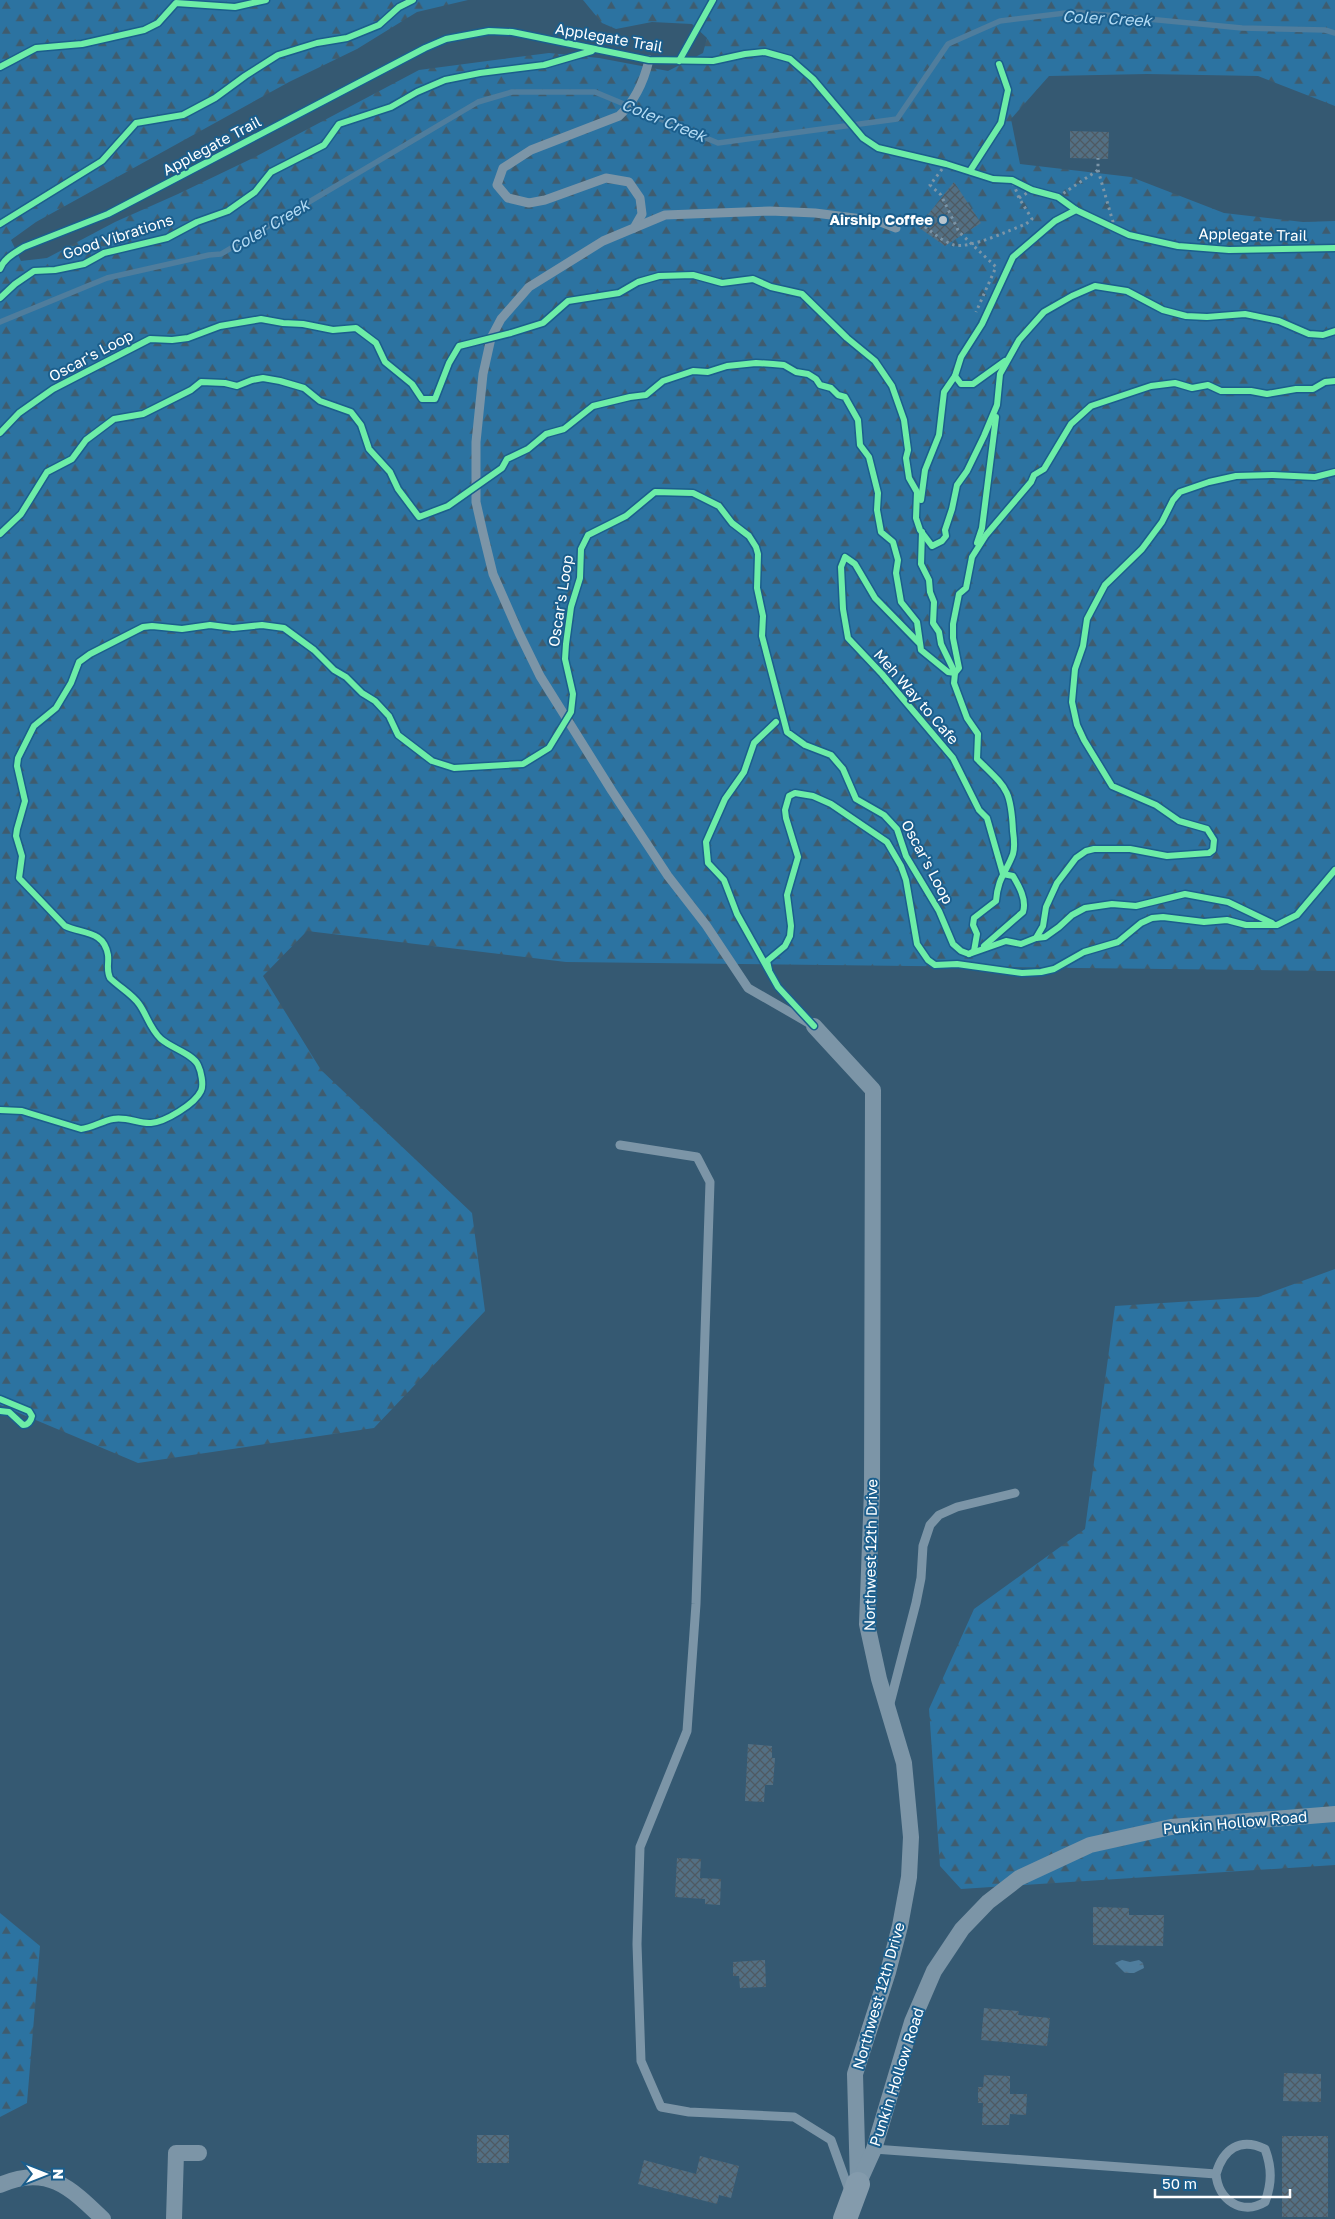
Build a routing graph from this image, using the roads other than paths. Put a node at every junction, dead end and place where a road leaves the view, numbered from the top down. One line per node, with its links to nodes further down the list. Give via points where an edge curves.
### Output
1 (649, 60): 2 (lane, via 645,77 619,116 531,150 503,168 498,185 508,198 529,203 606,178 629,182 640,198 642,214)
2 (634, 228): 3 (lane, via 665,215 770,211 878,221); 4 (lane, via 603,242 529,287 501,319 491,338 482,374 476,442 476,502 493,574 519,633 540,676 612,791 748,988)
3 (896, 228)
4 (814, 1026): 7 (street, Northwest 12th Drive, via 874,1090 872,1490 867,1624)
5 (620, 1145): 13 (lane, via 697,1157 710,1182 696,1604 687,1731 640,1847 637,1944 641,2061 661,2107 689,2112 794,2117 831,2140)
6 (1015, 1493): 7 (lane, via 957,1507 939,1515 930,1525 923,1546 916,1604)
7 (888, 1710): 13 (street, Northwest 12th Drive, via 904,1764 911,1847 909,1877 888,1972 855,2074)
8 (1335, 1814): 9 (street, Punkin Hollow Road, via 1171,1827 1090,1844 1019,1878 988,1902 962,1929 934,1971 912,2022)
9 (874, 2149): 11 (lane); 13 (street, Punkin Hollow Road)
10 (199, 2153): 15 (street, via 176,2153)
11 (1216, 2174): 11 (lane, via 1227,2152 1240,2144 1252,2143 1265,2149 1271,2177 1265,2202 1256,2208 1243,2209 1232,2204 1221,2194)
12 (0, 2185): 14 (street, via 16,2178 50,2179 74,2191)
13 (852, 2201)
14 (103, 2219)
15 (174, 2219)

